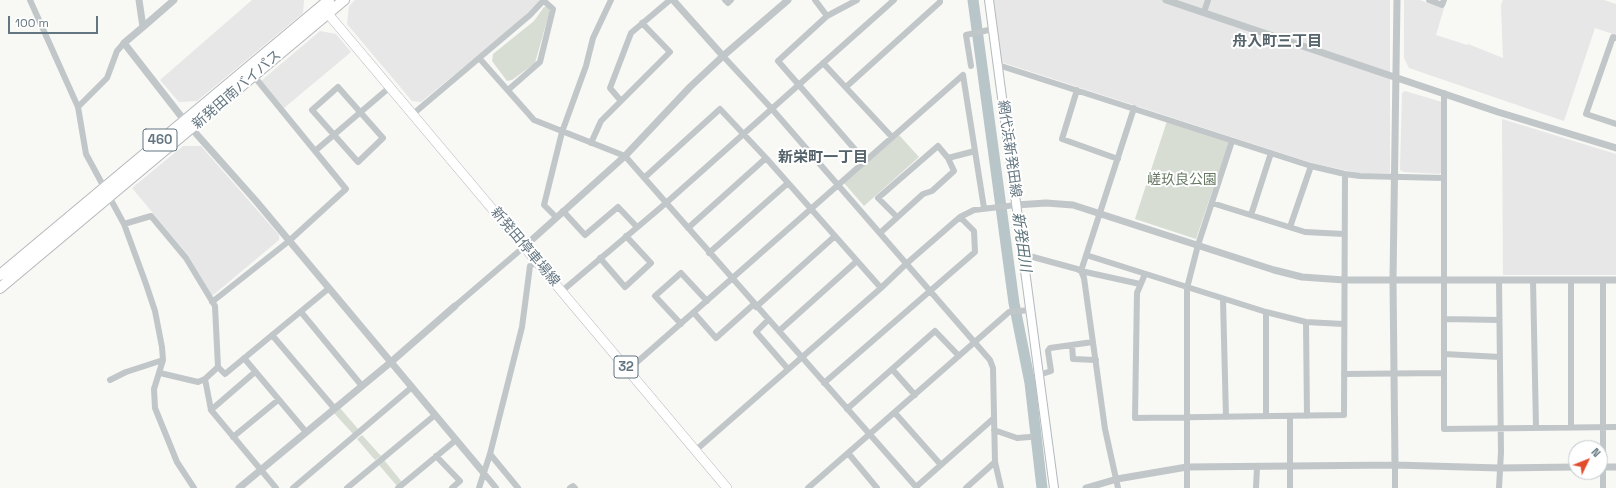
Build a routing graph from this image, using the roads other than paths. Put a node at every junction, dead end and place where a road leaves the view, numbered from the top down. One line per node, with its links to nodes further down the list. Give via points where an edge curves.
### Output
1 (30, 0): 44 (street)
2 (139, 0): 26 (street)
3 (174, 0): 26 (street)
4 (344, 0): 22 (highway, 新発田南バイパス / 460)
5 (544, 0): 31 (street); 40 (street, via 553,9 540,62)
6 (611, 0): 52 (street, via 594,38)
7 (670, 0): 25 (street)
8 (673, 0): 30 (street)
9 (725, 0): 10 (street, via 728,3)
10 (731, 0)
11 (788, 0): 30 (street)
12 (815, 0): 24 (street)
13 (857, 0): 24 (street)
14 (894, 0): 32 (street)
15 (940, 0): 39 (street)
16 (989, 0): 27 (main road, 網代浜新発田線)
17 (1166, 0): 23 (street)
18 (1208, 0): 23 (street)
19 (1397, 0): 36 (street)
20 (1429, 0): 21 (street, via 1442,5)
21 (1444, 0)
22 (324, 5): 35 (highway, 新発田南バイパス / 460); 38 (main road, 新発田停車場線 / 32); 49 (highway, 新発田南バイパス / 460)
23 (1204, 12): 36 (street)
24 (827, 16): 37 (street, via 778,61)
25 (642, 23): 43 (street, via 631,32 610,88); 43 (street, via 670,52)
26 (142, 27): 29 (street)
27 (993, 29): 33 (main road, 網代浜新発田線); 34 (street, via 966,35)
28 (1616, 38): 50 (street, via 1613,37 1586,114)
29 (124, 43): 44 (street, via 116,51 107,78); 49 (street)
30 (723, 56): 46 (street); 62 (street)
31 (480, 59): 40 (street); 48 (street)
32 (824, 63): 37 (street); 39 (street)
33 (998, 65): 41 (street); 77 (main road, 網代浜新発田線)
34 (971, 66)
35 (253, 75): 51 (highway, 新発田南バイパス / 460); 59 (street)
36 (1395, 76): 42 (street); 69 (street)
37 (798, 86): 46 (street); 66 (street)
38 (390, 87): 47 (street); 48 (main road, 新発田停車場線 / 32)
39 (846, 87): 55 (street)
40 (508, 90): 52 (street, via 534,120)
41 (1077, 90): 45 (street); 65 (street, via 1062,140)
42 (1444, 93): 58 (street); 71 (street)
43 (621, 101): 57 (street, via 601,121)
44 (78, 107): 74 (street, via 86,154)
45 (1134, 108): 56 (street); 65 (street)
46 (772, 109): 53 (street); 73 (street)
47 (361, 112): 54 (street); 54 (street, via 338,87 312,110); 54 (street, via 383,138 358,162)
48 (413, 114): 96 (main road, 新発田停車場線 / 32)
49 (184, 120): 51 (street); 74 (highway, 新発田南バイパス / 460)
50 (1616, 124)
51 (193, 128): 74 (highway, 新発田南バイパス / 460); 94 (street)
52 (562, 132): 57 (street); 83 (street, via 544,205)
53 (744, 134): 63 (street); 70 (street, via 720,109); 75 (street)
54 (334, 135): 59 (street)
55 (891, 136): 60 (street, via 963,75); 66 (street)
56 (1232, 141): 61 (street); 76 (street)
57 (591, 143): 62 (street)
58 (1616, 148)
59 (315, 151): 94 (street, via 346,189)
60 (975, 151): 64 (street); 78 (street)
61 (1271, 153): 67 (street); 82 (street)
62 (625, 156): 70 (street); 80 (street)
63 (766, 158): 72 (street); 89 (street)
64 (948, 158): 84 (street, via 954,171 932,191 922,194); 84 (street, via 938,146 878,198)
65 (1118, 159): 81 (street)
66 (865, 161): 73 (street)
67 (1311, 166): 68 (street); 88 (street)
68 (1344, 174): 69 (street); 91 (street)
69 (1394, 176): 71 (street); 109 (street)
70 (644, 178): 75 (street)
71 (1444, 178): 110 (street)
72 (788, 184): 79 (street); 97 (street)
73 (838, 186): 79 (street); 90 (street)
74 (106, 193): 86 (street); 106 (highway, 新発田南バイパス / 460); 117 (highway, 新発田南バイパス / 460)
75 (666, 203): 87 (street); 89 (street)
76 (1212, 203): 82 (street); 95 (street)
77 (1013, 205): 78 (street); 81 (street, via 1074,205); 98 (main road, 網代浜新発田線)
78 (984, 208): 85 (street)
79 (811, 210): 93 (street); 107 (street)
80 (563, 211): 83 (street); 87 (street, via 585,236 618,207)
81 (1100, 213): 95 (street); 99 (street)
82 (1251, 215): 88 (street)
83 (556, 217): 96 (street)
84 (897, 217): 90 (street)
85 (960, 217): 103 (street); 121 (street, via 974,231 975,252)
86 (124, 224): 125 (street, via 152,216 186,258); 148 (street, via 155,311)
87 (637, 227): 92 (street)
88 (1290, 227): 91 (street, via 1306,232)
89 (688, 228): 97 (street)
90 (880, 233): 103 (street)
91 (1344, 234): 108 (street)
92 (626, 236): 100 (street); 100 (street, via 651,263 625,287)
93 (835, 236): 102 (street); 126 (street)
94 (289, 241): 120 (street); 125 (street)
95 (1198, 245): 108 (street, via 1302,277); 119 (street)
96 (525, 246): 101 (main road, 新発田停車場線 / 32); 127 (street)
97 (709, 253): 107 (street)
98 (1022, 254): 104 (street); 128 (main road, 網代浜新発田線)
99 (1086, 255): 104 (street); 105 (street)
100 (600, 258): 122 (street)
101 (537, 261): 122 (main road, 新発田停車場線 / 32); 193 (street, via 530,266 522,327)
102 (857, 261): 118 (street); 138 (street)
103 (906, 264): 118 (street); 121 (street)
104 (1081, 271): 116 (street); 141 (street)
105 (1145, 274): 116 (street); 119 (street)
106 (0, 275)
107 (732, 280): 124 (street); 126 (street)
108 (1344, 280): 109 (street); 137 (street)
109 (1393, 280): 110 (street); 157 (street)
110 (1445, 280): 111 (street); 132 (street)
111 (1499, 280): 112 (street); 134 (street)
112 (1533, 280): 113 (street); 180 (street)
113 (1570, 280): 114 (street); 181 (street)
114 (1603, 280): 115 (street); 182 (street)
115 (1616, 280)
116 (1140, 284): 176 (street, via 1136,293 1135,418)
117 (0, 288)
118 (882, 288): 145 (street)
119 (1187, 288): 123 (street); 176 (street)
120 (328, 289): 129 (street); 150 (street)
121 (929, 290): 140 (street); 163 (street)
122 (562, 291): 154 (main road, 新発田停車場線 / 32)
123 (1223, 299): 130 (street); 177 (street)
124 (707, 301): 131 (street); 136 (street, via 681,273 660,291 655,296)
125 (212, 302): 151 (street)
126 (755, 305): 131 (street, via 716,338); 133 (street)
127 (455, 306): 150 (street)
128 (1026, 310): 140 (street, via 1009,312); 160 (main road, 網代浜新発田線)
129 (301, 312): 139 (street); 164 (street)
130 (1266, 312): 135 (street); 173 (street)
131 (694, 313): 136 (street)
132 (1445, 319): 134 (street); 143 (street)
133 (768, 320): 138 (street); 152 (street, via 756,332)
134 (1499, 320): 146 (street)
135 (1306, 322): 137 (street); 175 (street)
136 (681, 324): 154 (street)
137 (1343, 324): 159 (street)
138 (779, 332): 145 (street)
139 (272, 335): 147 (street); 168 (street)
140 (975, 342): 144 (street); 178 (street, via 990,360 993,368)
141 (1093, 342): 142 (street); 149 (street)
142 (1072, 345): 149 (street, via 1074,359); 160 (street, via 1050,348 1048,351 1051,371)
143 (1444, 354): 146 (street); 158 (street)
144 (959, 356): 153 (street, via 935,331); 166 (street)
145 (801, 357): 152 (street); 163 (street)
146 (1500, 357): 179 (street)
147 (244, 358): 151 (street, via 225,374); 156 (street)
148 (163, 360): 155 (street); 162 (street)
149 (1096, 360): 205 (street, via 1105,429)
150 (391, 362): 164 (street); 165 (street)
151 (218, 367): 161 (street)
152 (788, 369): 191 (street)
153 (892, 369): 166 (street); 169 (street)
154 (628, 370): 191 (main road, 新発田停車場線 / 32)
155 (160, 372): 161 (street, via 198,382); 207 (street, via 154,389 155,408 177,462)
156 (255, 372): 167 (street); 170 (street)
157 (1394, 373): 158 (street); 159 (street); 197 (street)
158 (1444, 373): 179 (street, via 1444,429)
159 (1344, 374): 175 (street, via 1344,415)
160 (1039, 375): 224 (main road, 網代浜新発田線)
161 (205, 379): 170 (street)
162 (110, 380)
163 (824, 383): 169 (street)
164 (362, 386): 168 (street)
165 (412, 387): 172 (street); 210 (street)
166 (915, 395): 171 (street)
167 (278, 400): 185 (street); 187 (street)
168 (334, 408): 185 (street)
169 (847, 409): 186 (street)
170 (211, 410): 187 (street)
171 (895, 413): 186 (street); 196 (street)
172 (435, 415): 189 (street); 211 (street)
173 (1266, 416): 174 (street); 177 (street)
174 (1290, 416): 175 (street); 200 (street)
175 (1307, 416)
176 (1186, 417): 177 (street); 198 (street)
177 (1226, 417)
178 (994, 418): 184 (street); 196 (street)
179 (1500, 427): 180 (street); 202 (street)
180 (1536, 427): 181 (street)
181 (1571, 427): 182 (street)
182 (1603, 428): 183 (street); 190 (street)
183 (1616, 428)
184 (994, 430): 188 (street, via 1017,438); 195 (street)
185 (306, 432): 203 (street)
186 (870, 435): 192 (street); 221 (street)
187 (233, 437): 203 (street)
188 (1030, 437)
189 (456, 440): 194 (street); 204 (street)
190 (1602, 440)
191 (696, 450): 206 (main road, 新発田停車場線 / 32)
192 (848, 453): 219 (street); 220 (street)
193 (490, 454): 204 (street); 216 (street)
194 (436, 456): 212 (street); 213 (street, via 460,482)
195 (996, 462): 222 (street); 223 (street)
196 (941, 465): 221 (street)
197 (1395, 465): 200 (street); 202 (street); 230 (street)
198 (1187, 467): 199 (street); 205 (street); 227 (street)
199 (1257, 467): 200 (street); 228 (street)
200 (1290, 467): 229 (street)
201 (1568, 467): 202 (street)
202 (1500, 468): 231 (street)
203 (261, 470): 208 (street); 209 (street)
204 (483, 472): 214 (street); 215 (street)
205 (1116, 479): 225 (street); 226 (street)
206 (725, 487)
207 (194, 488)
208 (239, 488)
209 (276, 488)
210 (293, 488)
211 (347, 488)
212 (398, 488)
213 (452, 488)
214 (479, 488)
215 (496, 488)
216 (518, 488)
217 (570, 488): 218 (street)
218 (575, 488)
219 (808, 488)
220 (878, 488)
221 (916, 488)
222 (966, 488)
223 (1001, 488)
224 (1054, 488)
225 (1086, 488)
226 (1118, 488)
227 (1187, 488)
228 (1256, 488)
229 (1290, 488)
230 (1395, 488)
231 (1500, 488)

